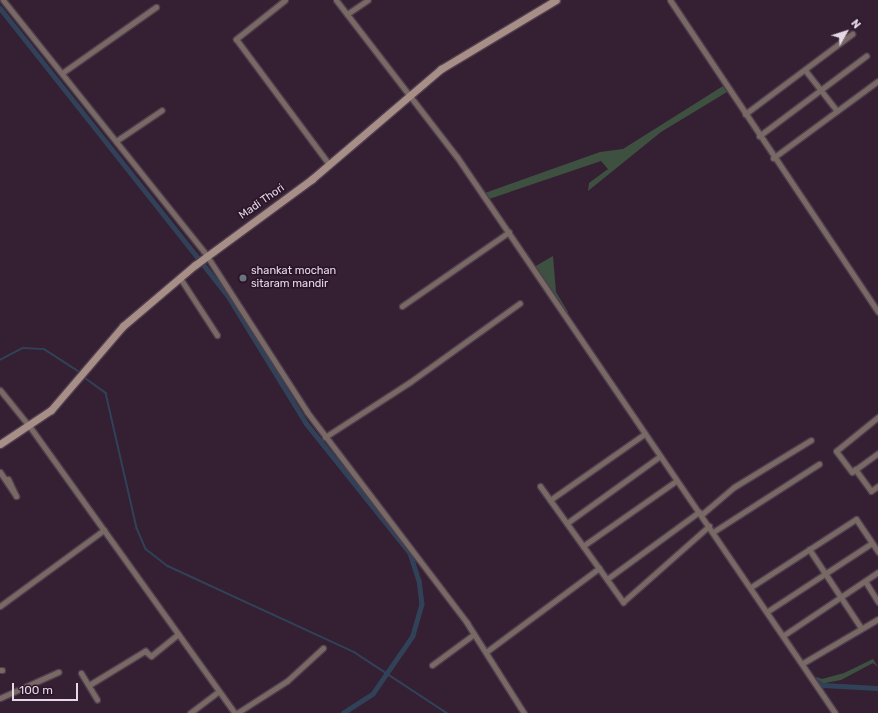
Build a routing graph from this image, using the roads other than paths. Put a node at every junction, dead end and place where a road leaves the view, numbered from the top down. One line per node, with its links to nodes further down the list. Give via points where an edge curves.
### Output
1 (3, 0): 12 (street)
2 (285, 0): 22 (street, via 236,39)
3 (336, 0): 8 (street)
4 (368, 0): 8 (street)
5 (556, 0): 15 (main road, Madi Thori, via 452,61)
6 (670, 0): 18 (street)
7 (156, 7): 12 (street)
8 (347, 14): 15 (street)
9 (852, 34): 11 (street)
10 (866, 56): 14 (street)
11 (805, 70): 14 (street); 18 (street)
12 (62, 73): 20 (street)
13 (878, 80): 17 (street)
14 (821, 90): 17 (street); 19 (street)
15 (410, 94): 22 (main road, Madi Thori); 23 (street)
16 (162, 110): 20 (street)
17 (838, 111): 21 (street)
18 (745, 114): 19 (street)
19 (759, 136): 21 (street)
20 (116, 141): 24 (street)
21 (773, 158): 28 (street)
22 (329, 164): 24 (main road, Madi Thori, via 284,202)
23 (509, 232): 27 (street); 33 (street)
24 (205, 257): 25 (main road, Madi Thori); 34 (street)
25 (180, 278): 29 (street); 32 (main road, Madi Thori, via 123,326 51,410)
26 (520, 303): 34 (street, via 410,382)
27 (402, 306)
28 (878, 312)
29 (217, 335)
30 (0, 390): 32 (street)
31 (878, 417): 40 (street, via 836,449 849,471)
32 (30, 426): 36 (main road, Madi Thori); 50 (street)
33 (643, 435): 38 (street); 46 (street)
34 (325, 437): 69 (street, via 405,538)
35 (811, 440): 47 (street, via 734,487)
36 (0, 444)
37 (878, 453): 40 (street)
38 (659, 457): 43 (street); 48 (street)
39 (819, 464): 51 (street)
40 (855, 469): 45 (street, via 871,491)
41 (0, 472): 42 (street, via 16,496)
42 (8, 478)
43 (676, 481): 47 (street); 53 (street)
44 (540, 486): 46 (street)
45 (878, 486)
46 (550, 500): 48 (street)
47 (700, 514): 49 (street); 59 (street)
48 (567, 523): 53 (street)
49 (708, 526): 51 (street); 59 (street, via 623,602)
50 (104, 530): 64 (street); 68 (street)
51 (713, 532): 61 (street)
52 (872, 543): 54 (street, via 856,519); 55 (street); 58 (street)
53 (583, 546): 56 (street)
54 (809, 549): 58 (street); 61 (street)
55 (878, 552)
56 (599, 568): 59 (street); 72 (street)
57 (878, 572): 60 (street)
58 (825, 573): 62 (street); 65 (street)
59 (607, 579)
60 (865, 581): 62 (street); 63 (street)
61 (751, 587): 65 (street)
62 (841, 597): 67 (street); 70 (street)
63 (878, 602)
64 (0, 606)
65 (768, 611): 70 (street)
66 (878, 619): 67 (street)
67 (862, 628): 73 (street)
68 (178, 634): 77 (street, via 151,656 146,651); 78 (street)
69 (474, 634): 72 (street); 74 (street)
70 (784, 635): 73 (street)
71 (323, 648): 82 (street, via 287,681)
72 (486, 652): 83 (street)
73 (803, 663): 84 (street)
74 (432, 665)
75 (58, 672): 79 (street)
76 (81, 673): 77 (street)
77 (89, 685): 80 (street)
78 (219, 691): 81 (street); 82 (street)
79 (0, 698)
80 (97, 700)
81 (190, 713)
82 (236, 713)
83 (524, 713)
84 (835, 713)

